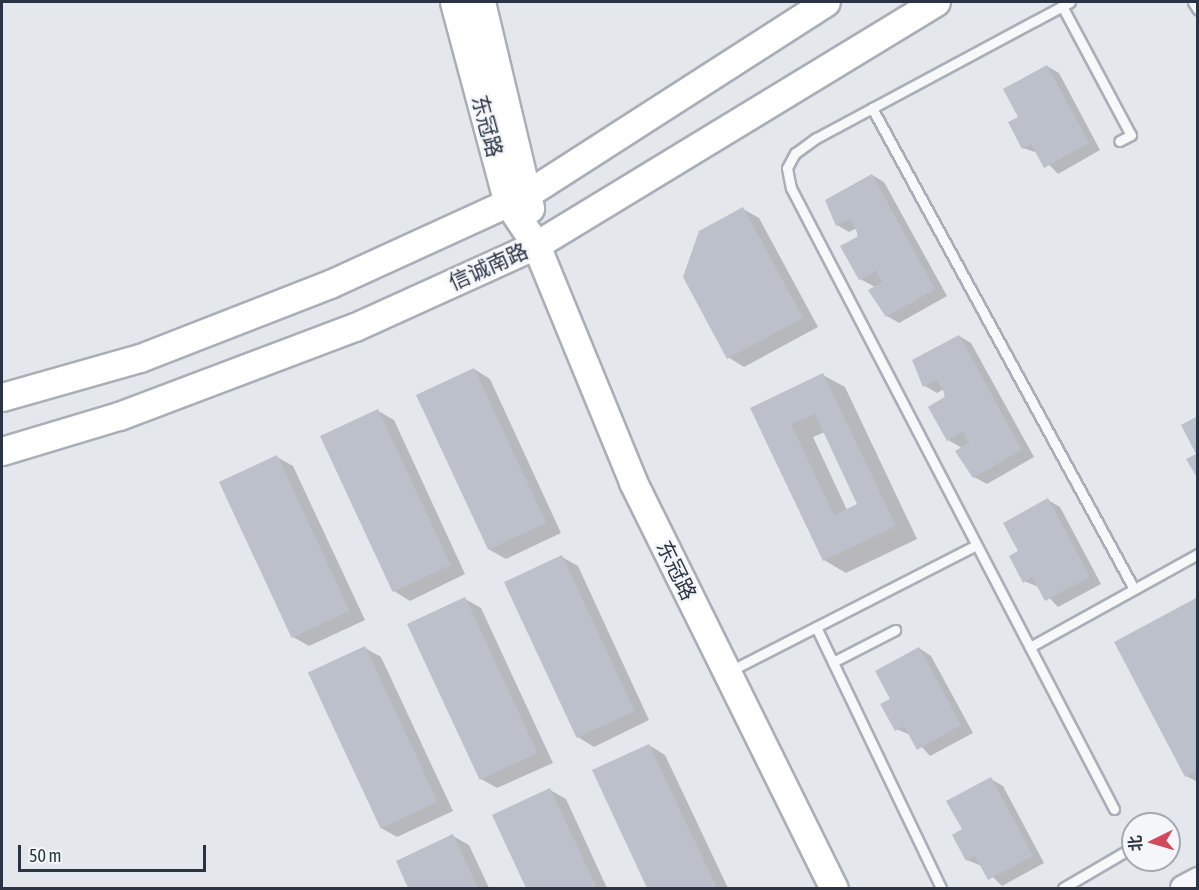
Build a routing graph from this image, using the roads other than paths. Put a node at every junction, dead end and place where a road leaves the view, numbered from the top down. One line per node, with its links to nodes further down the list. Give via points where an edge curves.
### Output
1 (454, 2): 10 (main road, 东冠路)
2 (481, 2): 10 (main road, 东冠路)
3 (826, 2): 10 (main road)
4 (936, 2): 11 (main road, 信诚南路)
5 (1193, 2): 7 (lane)
6 (1066, 4): 8 (lane); 9 (lane, via 1131,135)
7 (1197, 10)
8 (872, 108): 14 (lane, via 795,153 787,168 791,188); 16 (lane)
9 (1119, 141)
10 (517, 198): 11 (main road, 东冠路); 12 (main road, via 330,284 163,349)
11 (536, 245): 13 (main road, 信诚南路, via 355,327 118,416); 21 (main road, 东冠路, via 633,482)
12 (2, 397)
13 (2, 451)
14 (976, 544): 17 (lane); 19 (lane)
15 (1197, 554): 16 (lane)
16 (1134, 589): 19 (lane)
17 (816, 627): 20 (lane); 21 (lane)
18 (895, 630): 20 (lane)
19 (1030, 647): 22 (lane)
20 (833, 662): 26 (lane)
21 (728, 673): 25 (main road, 东冠路)
22 (1114, 809)
23 (1121, 854): 27 (lane)
24 (1197, 880): 28 (street)
25 (834, 888)
26 (941, 888)
27 (1064, 888)
28 (1183, 888)

